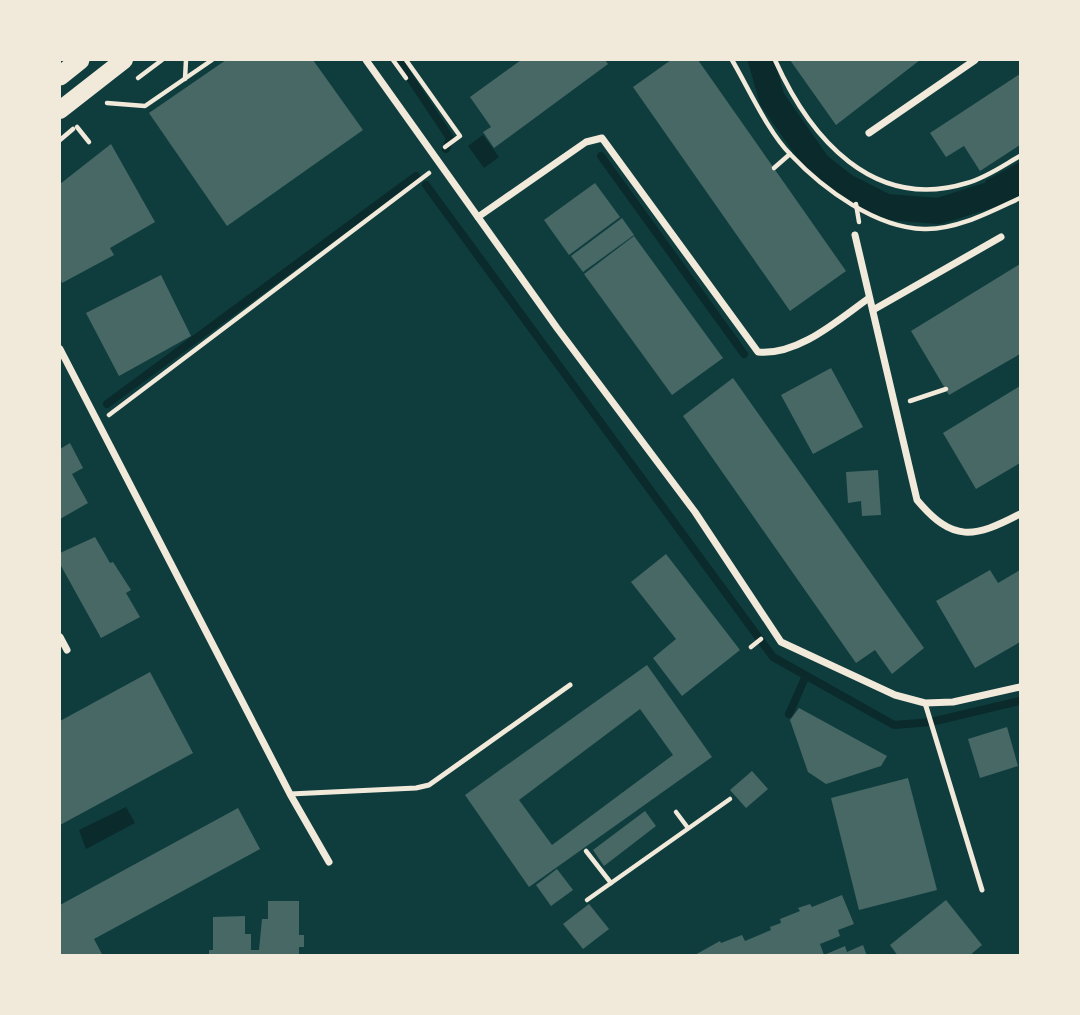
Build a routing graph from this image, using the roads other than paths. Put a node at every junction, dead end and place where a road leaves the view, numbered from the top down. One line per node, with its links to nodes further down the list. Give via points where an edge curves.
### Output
1 (80, 60): 5 (highway)
2 (124, 60): 6 (main road)
3 (366, 60): 8 (street)
4 (975, 60): 7 (street)
5 (60, 76)
6 (60, 110)
7 (869, 133)
8 (478, 217): 11 (street, via 586,142 602,138 758,352 775,353 803,342); 19 (street, via 695,513 781,642 895,695)
9 (855, 235): 11 (street)
10 (1001, 237): 12 (street)
11 (869, 298): 12 (street)
12 (873, 310): 14 (street, via 917,500 935,521 966,533 985,532)
13 (60, 349): 20 (street)
14 (1020, 514)
15 (60, 637): 16 (street)
16 (67, 650)
17 (570, 684): 20 (lane, via 429,785)
18 (1020, 687): 19 (street, via 953,702)
19 (925, 703): 22 (lane)
20 (290, 794): 21 (street)
21 (329, 862)
22 (982, 890)

